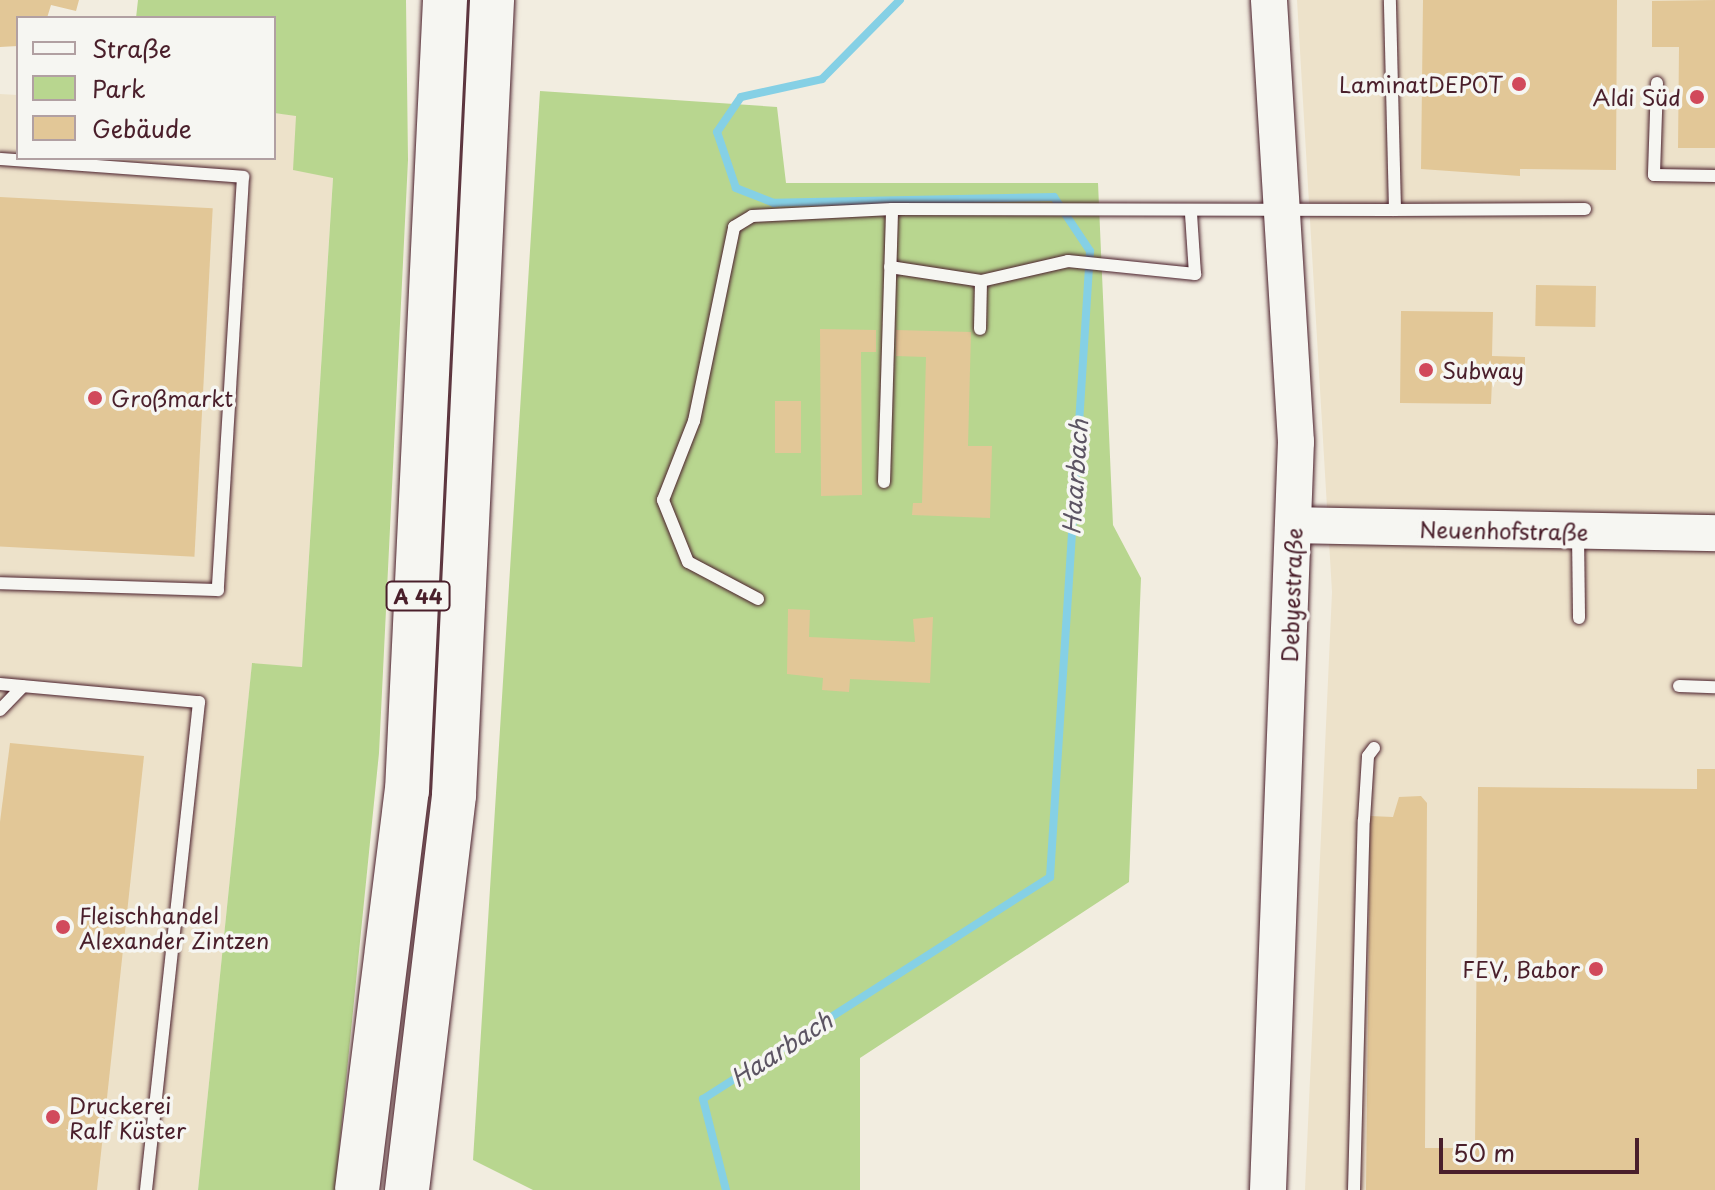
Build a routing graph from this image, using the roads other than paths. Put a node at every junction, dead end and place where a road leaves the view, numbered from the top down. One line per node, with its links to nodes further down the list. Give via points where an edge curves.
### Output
1 (445, 0): 30 (highway, A 44, via 407,791)
2 (492, 0): 31 (highway, A 44, via 454,795)
3 (1269, 0): 12 (main road, Debyestraße)
4 (1390, 0): 10 (lane)
5 (1657, 83): 7 (lane, via 1654,175)
6 (0, 159): 20 (lane, via 243,177 218,590)
7 (1715, 176)
8 (892, 209): 11 (lane); 13 (lane); 21 (lane, via 752,216 734,227 694,421 663,500 688,562)
9 (1585, 209): 10 (lane)
10 (1395, 210): 12 (lane)
11 (1191, 213): 12 (lane); 14 (lane, via 1195,274 1068,261)
12 (1278, 214): 17 (main road, Debyestraße, via 1296,442)
13 (890, 267): 14 (lane); 16 (lane)
14 (981, 281): 15 (lane)
15 (980, 329)
16 (884, 482)
17 (1293, 525): 18 (main road, Neuenhofstraße); 32 (main road, Debyestraße)
18 (1578, 533): 19 (main road, Neuenhofstraße); 22 (lane)
19 (1715, 533)
20 (0, 583)
21 (758, 599)
22 (1579, 618)
23 (0, 684): 24 (lane)
24 (23, 686): 27 (lane); 29 (lane, via 199,702)
25 (1679, 686): 26 (lane)
26 (1715, 687)
27 (0, 710)
28 (1374, 748): 33 (lane, via 1368,756 1364,820)
29 (146, 1190)
30 (357, 1190)
31 (407, 1190)
32 (1268, 1190)
33 (1354, 1190)

